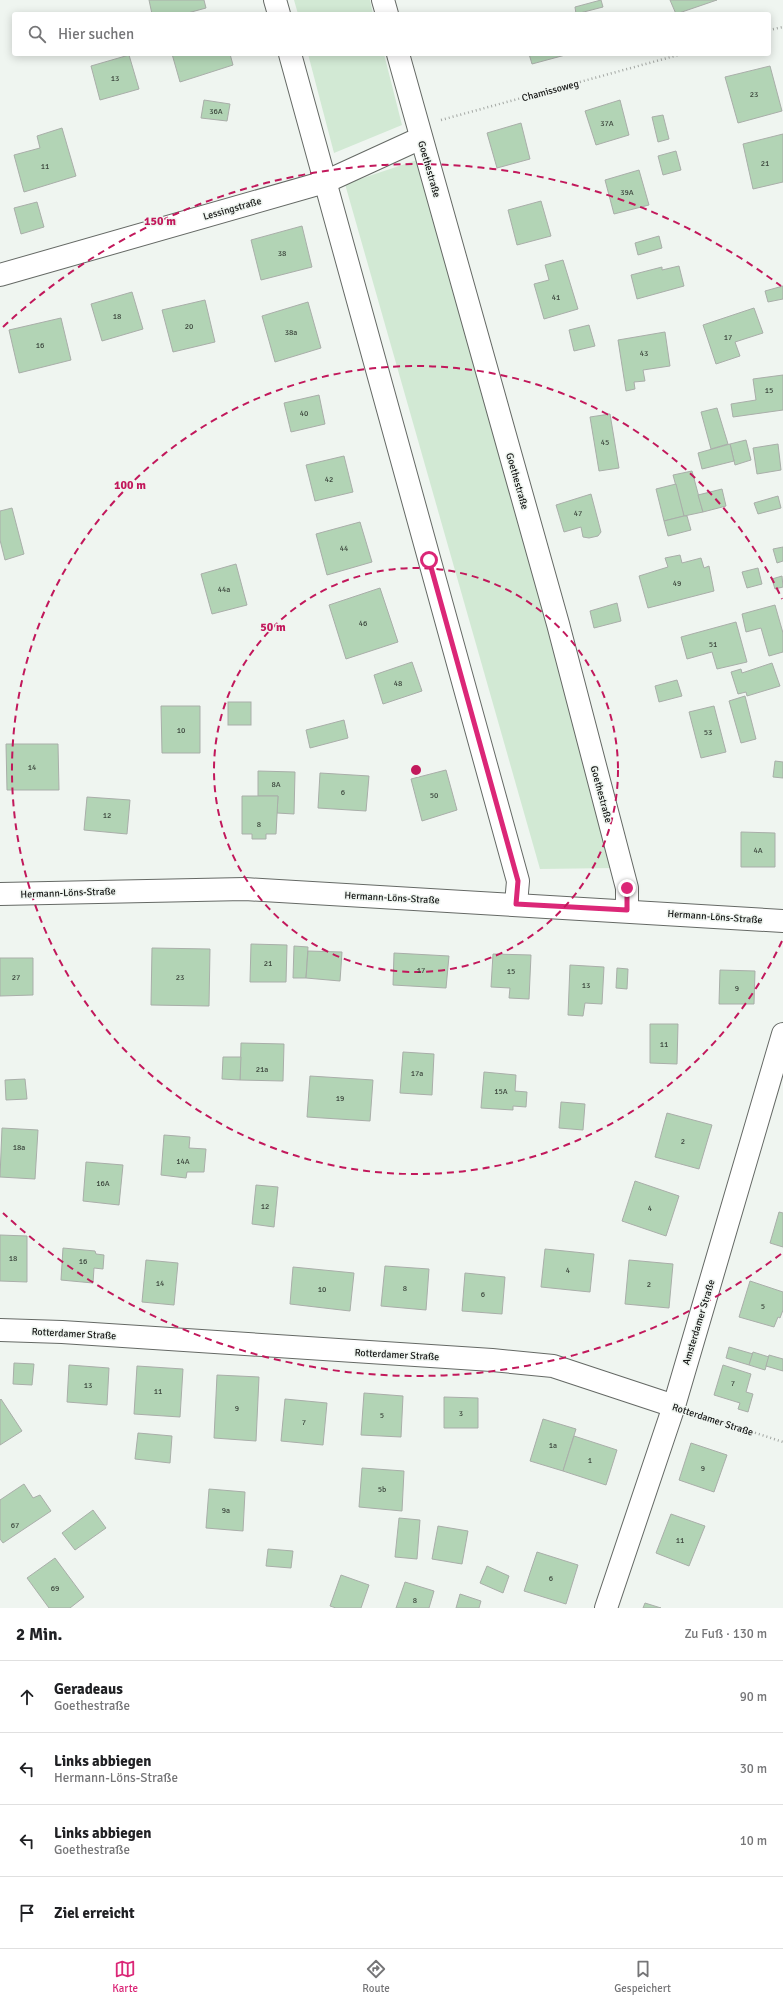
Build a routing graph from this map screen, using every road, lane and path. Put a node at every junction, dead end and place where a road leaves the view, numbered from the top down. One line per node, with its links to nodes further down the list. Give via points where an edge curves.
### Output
1 (275, 0): 3 (street)
2 (383, 0): 4 (street)
3 (278, 12)
4 (386, 12)
5 (783, 26): 6 (path)
6 (771, 29)
7 (291, 56): 11 (street)
8 (399, 56): 10 (street, Goethestraße)
9 (675, 56): 10 (path, Chamissoweg)
10 (420, 132): 11 (street); 15 (street, Goethestraße, via 558,624 627,888)
11 (325, 182): 12 (street, Lessingstraße); 14 (street, via 518,881)
12 (0, 275)
13 (0, 894): 14 (street, Hermann-Löns-Straße, via 245,889)
14 (516, 904): 15 (street, Hermann-Löns-Straße)
15 (627, 910): 16 (street, Hermann-Löns-Straße)
16 (783, 921)
17 (783, 1034): 19 (street, Amsterdamer Straße)
18 (0, 1330): 19 (street, Rotterdamer Straße, via 62,1332 553,1366)
19 (674, 1406): 20 (path, Rotterdamer Straße); 21 (street, Amsterdamer Straße)
20 (783, 1442)
21 (606, 1608)

